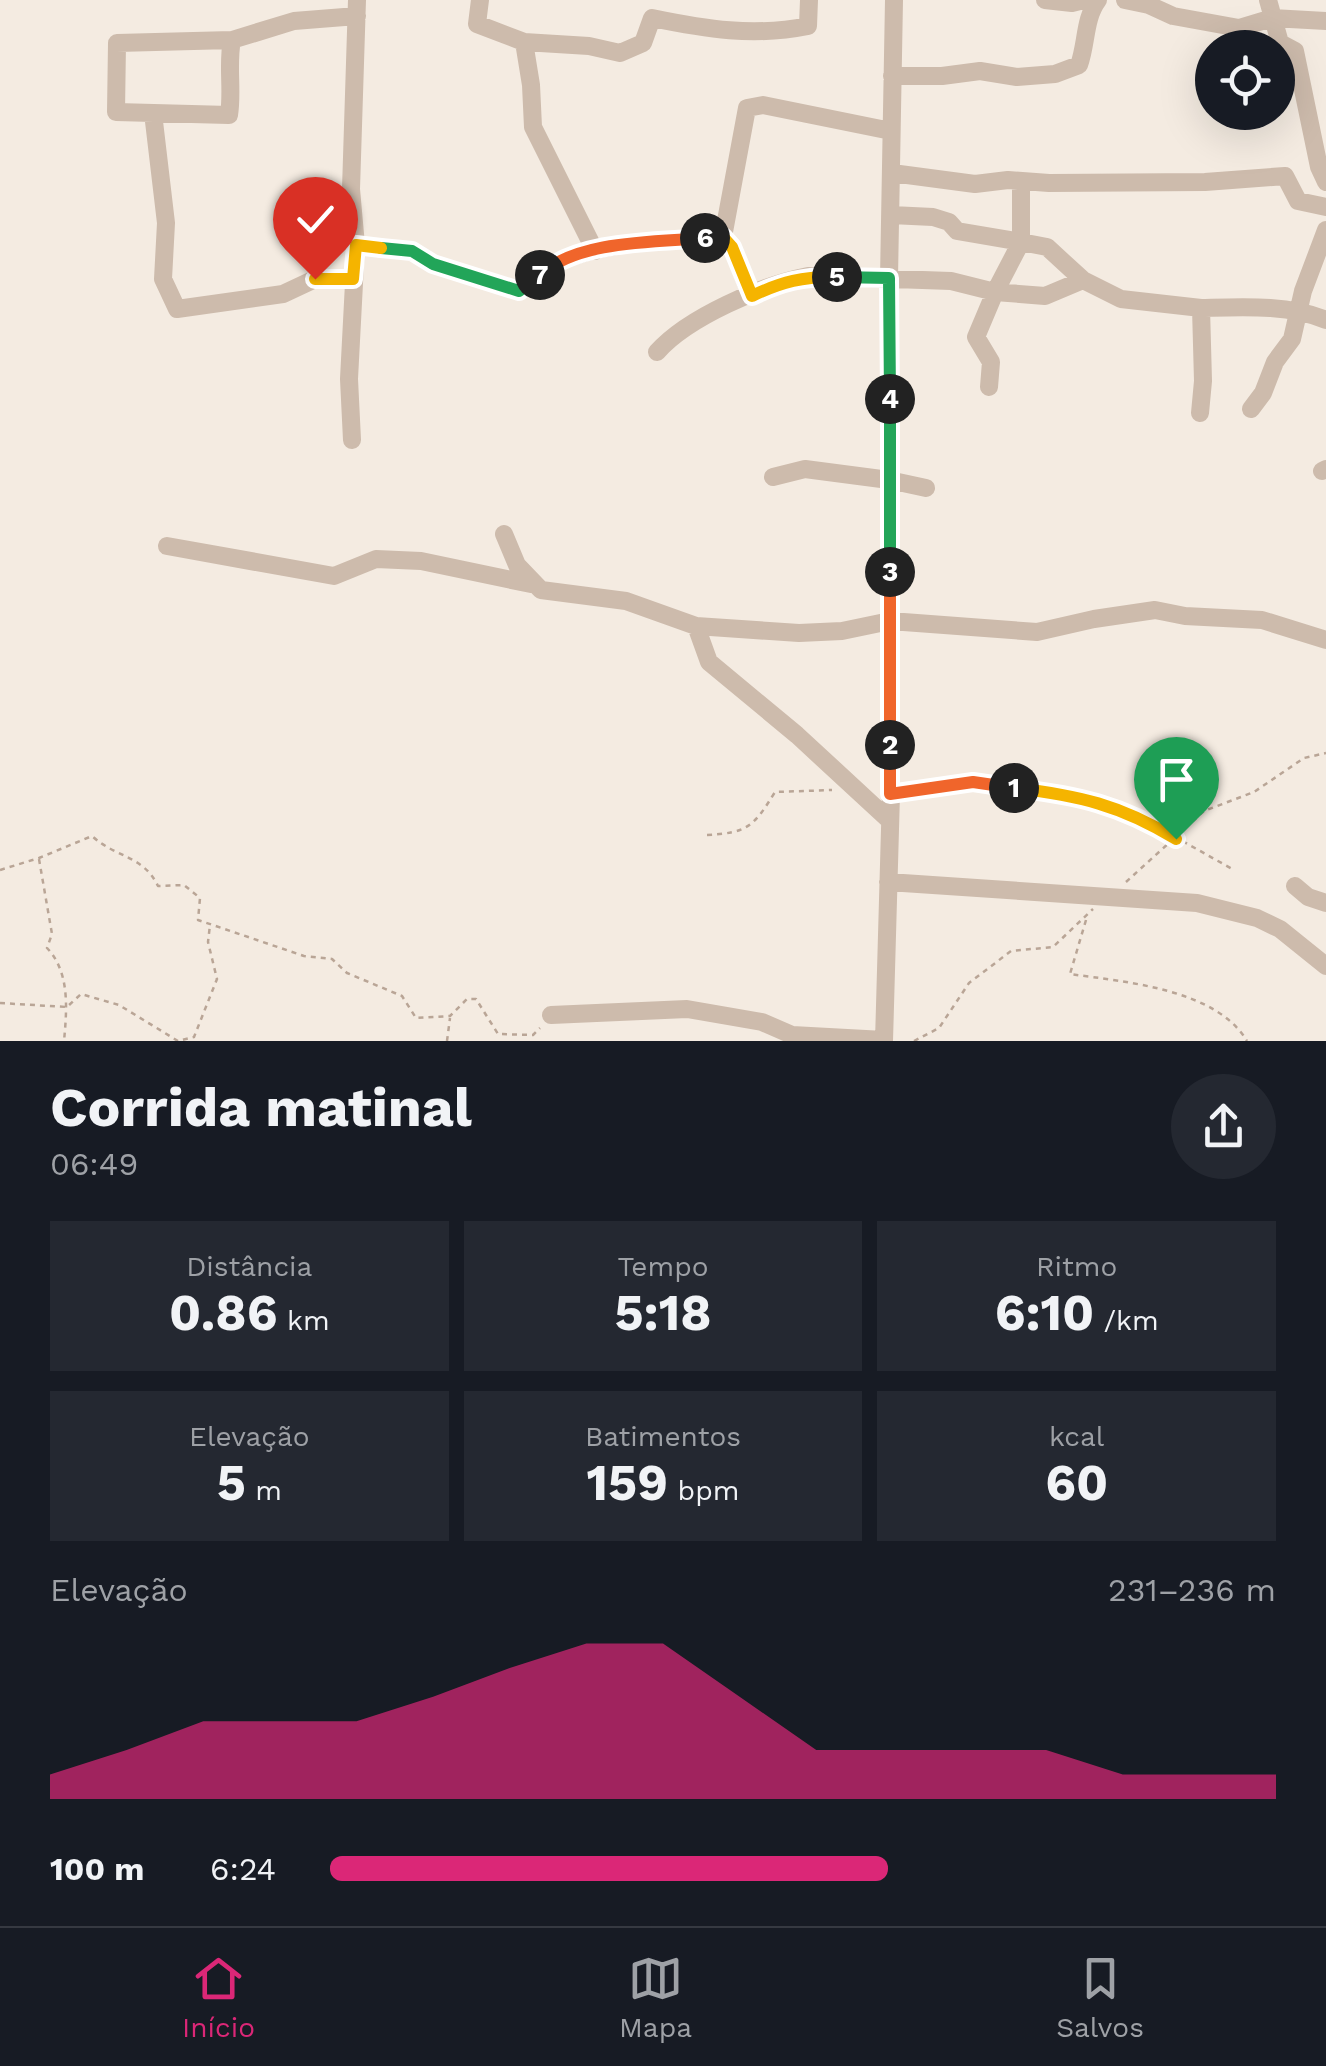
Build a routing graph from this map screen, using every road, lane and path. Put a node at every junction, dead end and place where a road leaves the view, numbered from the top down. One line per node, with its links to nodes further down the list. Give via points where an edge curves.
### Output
1 (480, 0): 12 (street, via 477,24)
2 (809, 0): 12 (street, via 808,26 789,30 755,34 652,18 643,43 620,53)
3 (894, 0): 13 (street)
4 (1045, 0): 5 (street)
5 (1084, 0)
6 (1098, 0): 13 (street, via 1079,65 1067,70 1017,77 980,71)
7 (1125, 0): 9 (street, via 1239,28)
8 (357, 8): 11 (street); 24 (street, via 351,190)
9 (1270, 9): 10 (street); 18 (street, via 1280,43 1295,51)
10 (1326, 20)
11 (232, 40): 14 (street, via 228,116); 14 (street, via 117,42 116,112)
12 (524, 42): 25 (street, via 533,127)
13 (892, 76): 15 (street)
14 (153, 113): 27 (street, via 166,223 163,279 177,309 283,294 315,279)
15 (891, 132): 16 (street); 22 (street, via 747,108)
16 (892, 174): 17 (street, via 974,184); 20 (street)
17 (1021, 181): 19 (street, via 1285,176 1298,201); 23 (street)
18 (1326, 182)
19 (1326, 207)
20 (891, 215): 23 (street, via 933,217 958,231); 26 (street)
21 (1326, 230): 32 (street)
22 (723, 237): 25 (street); 30 (street)
23 (1020, 242): 28 (street, via 1047,247); 29 (street)
24 (356, 245): 25 (street, via 412,251 519,291 554,262); 27 (street)
25 (596, 251)
26 (889, 278): 29 (street, via 951,281); 30 (street, via 808,276); 40 (street)
27 (353, 279): 38 (street)
28 (1083, 280): 29 (street, via 1045,296); 31 (street, via 1121,299)
29 (994, 292): 35 (street, via 976,336 991,362)
30 (752, 296): 34 (street, via 695,323)
31 (1201, 308): 32 (street); 37 (street)
32 (1300, 313): 33 (street); 36 (street)
33 (1326, 320)
34 (657, 352)
35 (988, 387)
36 (1252, 410)
37 (1200, 413)
38 (352, 440)
39 (774, 477): 40 (street, via 804,469)
40 (890, 480): 41 (street); 45 (street)
41 (926, 488)
42 (504, 534): 44 (street)
43 (167, 546): 44 (street, via 334,576 376,559)
44 (532, 584): 46 (street, via 557,594 626,601)
45 (890, 621): 46 (street, via 842,631); 47 (street, via 1038,632 1155,610 1262,620); 49 (street)
46 (696, 626): 48 (street, via 710,662)
47 (1326, 640)
48 (856, 790): 50 (street); 51 (path, via 775,792 754,824)
49 (890, 794): 50 (street); 54 (path, via 973,782 1078,796 1145,820)
50 (889, 820): 55 (street)
51 (707, 835)
52 (39, 858): 53 (path); 59 (path, via 92,836 150,869 158,886 184,885 200,898 198,920); 62 (path, via 52,934 47,948 59,960)
53 (0, 870)
54 (1234, 870)
55 (888, 882): 60 (street, via 1197,903 1280,929); 65 (street)
56 (1295, 886): 57 (street)
57 (1326, 903)
58 (1086, 918): 68 (path, via 1070,974 1212,1005)
59 (210, 924): 62 (path, via 217,980 194,1037 178,1041 120,1005 81,994); 64 (path, via 332,959 402,996 416,1018)
60 (1326, 966)
61 (0, 1003): 62 (path)
62 (67, 1007): 66 (path)
63 (551, 1015): 64 (path, via 533,1035 498,1034 476,999 466,999); 65 (street, via 687,1009 762,1022 792,1036)
64 (450, 1016): 67 (path)
65 (884, 1040)
66 (64, 1041)
67 (446, 1041)
68 (1247, 1041)

